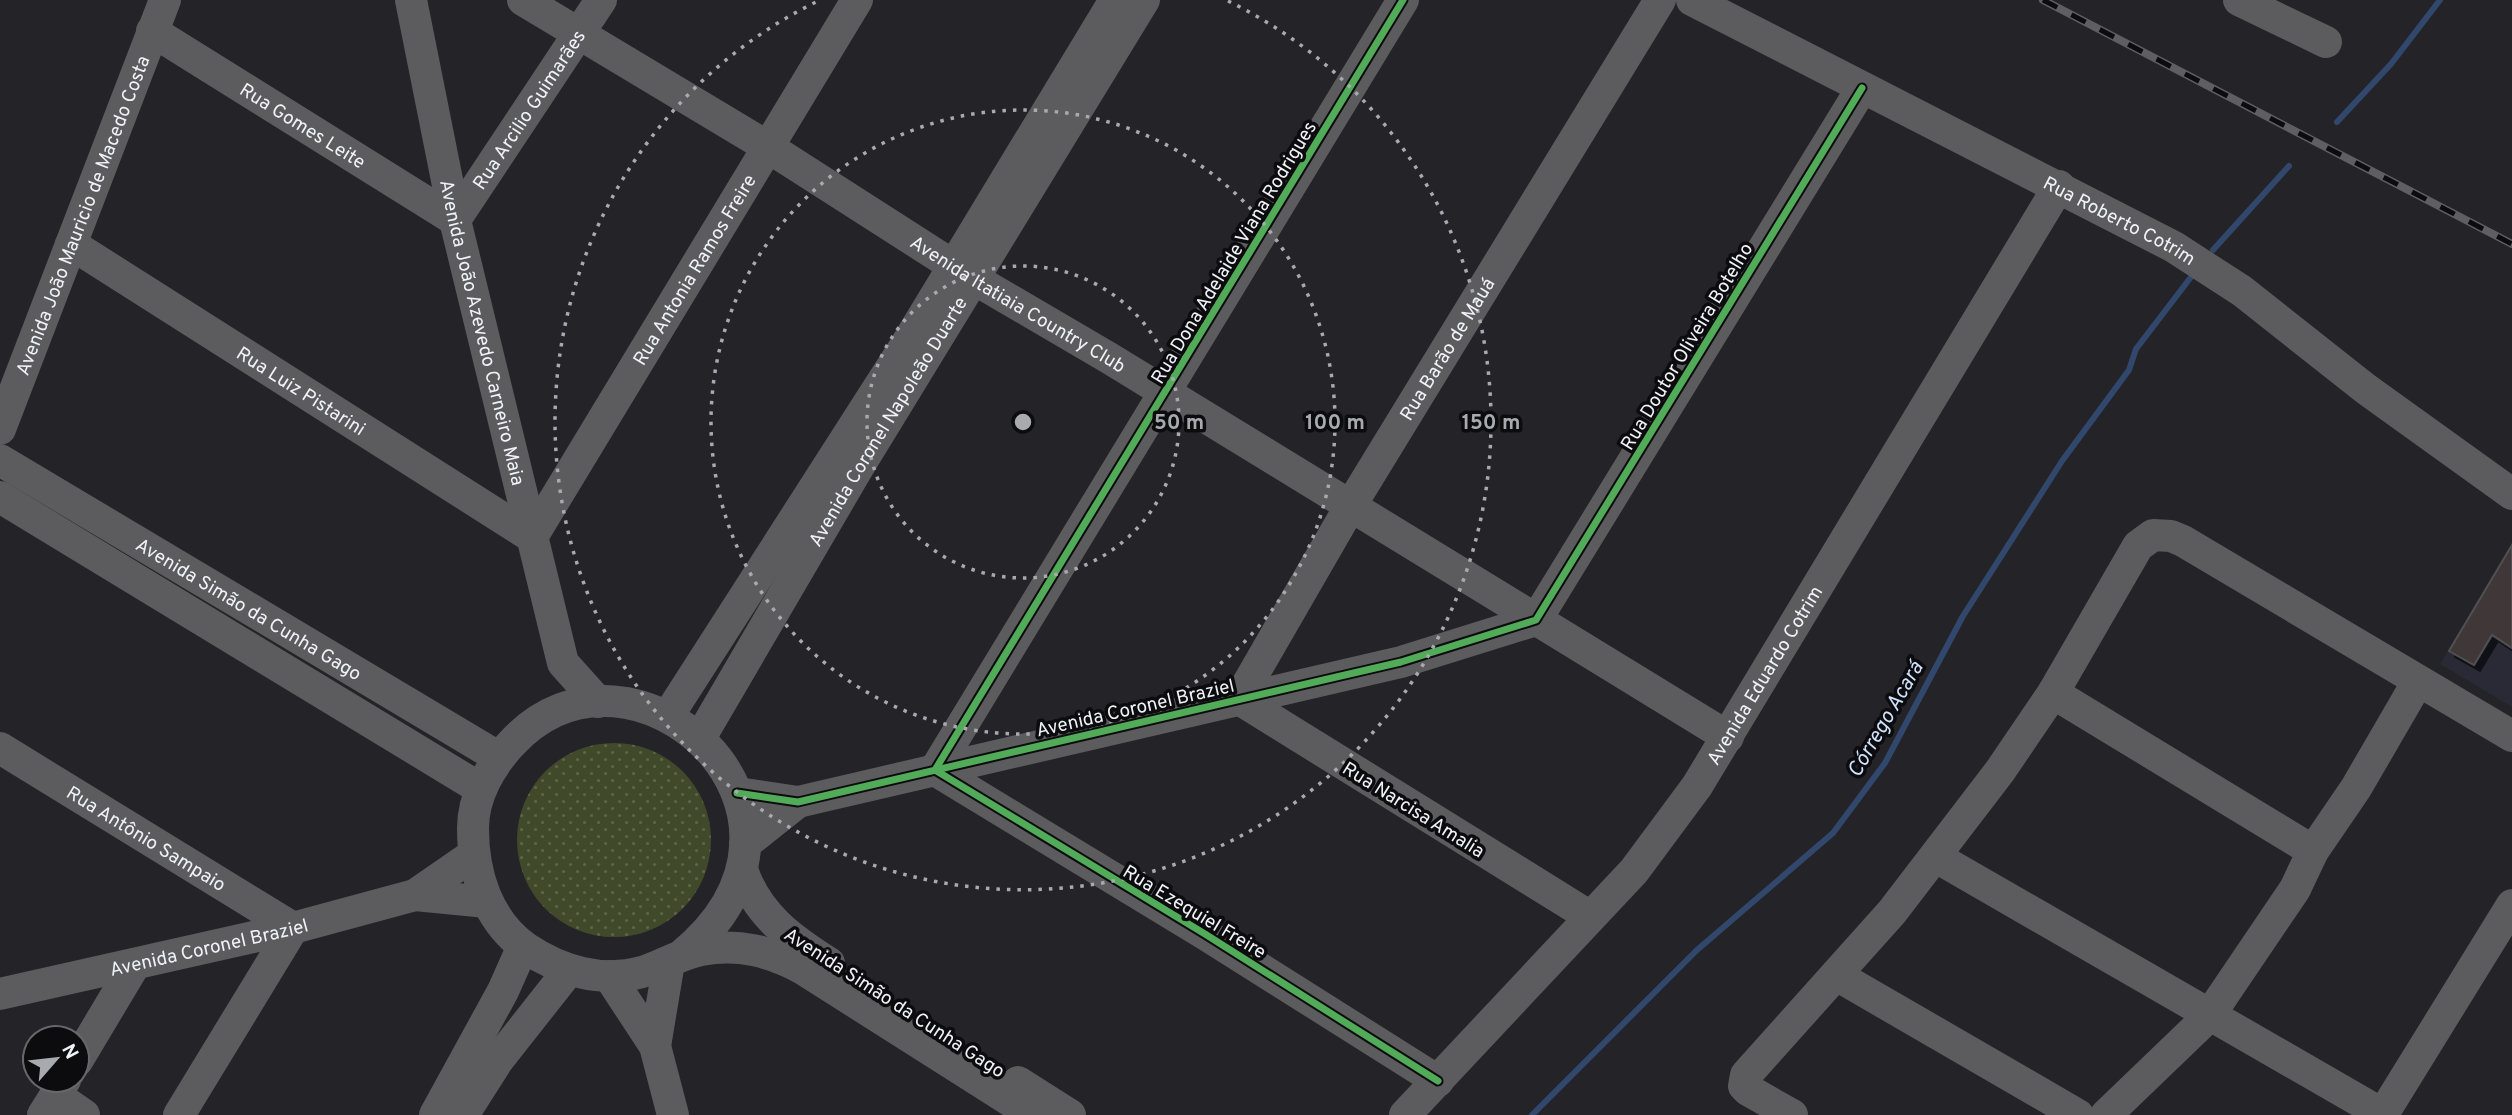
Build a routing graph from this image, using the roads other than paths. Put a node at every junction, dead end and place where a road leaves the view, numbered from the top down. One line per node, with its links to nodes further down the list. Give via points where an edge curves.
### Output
1 (165, 0): 12 (street, Avenida João Mauricio de Macedo Costa)
2 (411, 0): 18 (street, Avenida João Azevedo Carneiro Maia)
3 (523, 0): 13 (street, Avenida Itatiaia Country Club)
4 (601, 0): 13 (street, Rua Arcilio Guimarães)
5 (857, 0): 16 (street, Rua Antonia Ramos Freire)
6 (1115, 0): 20 (street, Avenida Coronel Napoleão Duarte)
7 (1144, 0): 20 (street, Avenida Coronel Napoleão Duarte)
8 (1403, 0): 21 (street, Rua Dona Adelaide Viana Rodrigues)
9 (1660, 0): 26 (street, Rua Barão de Mauá)
10 (1692, 0): 15 (street, Rua Roberto Cotrim)
11 (2239, 0): 14 (street)
12 (152, 31): 18 (street, Rua Gomes Leite); 19 (street, Avenida João Mauricio de Macedo Costa)
13 (581, 34): 16 (street, Avenida Itatiaia Country Club); 18 (street, Rua Arcilio Guimarães)
14 (2326, 42)
15 (1862, 88): 17 (street, Rua Roberto Cotrim); 28 (street, Rua Doutor Oliveira Botelho)
16 (768, 147): 20 (street, Avenida Itatiaia Country Club); 27 (street, Rua Antonia Ramos Freire)
17 (2059, 186): 24 (street, Rua Roberto Cotrim, via 2212,270); 39 (street, Avenida Eduardo Cotrim)
18 (455, 220): 27 (street, Avenida João Azevedo Carneiro Maia)
19 (71, 244): 22 (street, Avenida João Mauricio de Macedo Costa); 27 (street, Rua Luiz Pistarini)
20 (964, 272): 21 (street, Avenida Itatiaia Country Club); 35 (street, Avenida Coronel Napoleão Duarte); 40 (street, Avenida Coronel Napoleão Duarte)
21 (1166, 393): 26 (street, Avenida Itatiaia Country Club); 43 (street, Rua Dona Adelaide Viana Rodrigues)
22 (0, 429)
23 (0, 460): 33 (street, Avenida Simão da Cunha Gago)
24 (2512, 494)
25 (0, 497): 37 (street, Avenida Simão da Cunha Gago)
26 (1351, 505): 28 (street, Avenida Itatiaia Country Club); 32 (street, Rua Barão de Mauá)
27 (532, 537): 29 (street, Avenida João Azevedo Carneiro Maia)
28 (1536, 620): 32 (street, Avenida Coronel Braziel, via 1401,662); 39 (street, Avenida Itatiaia Country Club)
29 (563, 663): 34 (street, Avenida João Azevedo Carneiro Maia); 36 (street)
30 (2417, 683): 31 (street, via 2255,582 2183,541 2161,534 2138,546); 38 (street); 47 (street)
31 (2053, 693): 47 (street); 50 (street)
32 (1239, 699): 43 (street, Avenida Coronel Braziel); 54 (street, Rua Narcisa Amalia)
33 (404, 701): 37 (street); 42 (street, Avenida Simão da Cunha Gago)
34 (598, 702): 35 (street, via 634,705); 36 (street)
35 (668, 716): 40 (street)
36 (544, 718): 42 (street)
37 (385, 731): 44 (street, Avenida Simão da Cunha Gago)
38 (2512, 736)
39 (1728, 737): 54 (street, Avenida Eduardo Cotrim, via 1634,871)
40 (699, 738): 45 (street, via 722,763)
41 (0, 748): 55 (street, Rua Antônio Sampaio)
42 (498, 757): 44 (street)
43 (935, 770): 46 (street, Avenida Coronel Braziel); 67 (street, Rua Ezequiel Freire)
44 (481, 789): 48 (street, via 473,821)
45 (737, 793): 46 (street, Avenida Coronel Braziel); 49 (street, via 743,818)
46 (798, 802): 49 (street, Avenida Coronel Braziel)
47 (2314, 850): 64 (street, via 2295,889)
48 (473, 855): 51 (street, Avenida Coronel Braziel); 52 (street)
49 (743, 857): 57 (street, Avenida Simão da Cunha Gago, via 748,889); 58 (street, via 727,908 707,935)
50 (1936, 857): 62 (street); 64 (street)
51 (415, 895): 52 (street, Avenida Coronel Braziel); 55 (street, Avenida Coronel Braziel)
52 (487, 902): 56 (street)
53 (2512, 905): 80 (street)
54 (1589, 916): 67 (street, Avenida Eduardo Cotrim)
55 (293, 928): 59 (street, Avenida Coronel Braziel); 70 (street)
56 (523, 946): 60 (street); 71 (street)
57 (796, 954): 58 (street, Avenida Simão da Cunha Gago, via 714,948); 74 (street, Avenida Simão da Cunha Gago); 75 (street, Avenida Simão da Cunha Gago)
58 (675, 959): 61 (street, via 640,973); 66 (street)
59 (135, 964): 63 (street, Avenida Coronel Braziel); 65 (street)
60 (569, 970): 61 (street); 72 (street, via 498,1060)
61 (609, 976): 66 (street)
62 (1838, 976): 77 (street, via 1746,1075 1744,1087); 78 (street)
63 (0, 994)
64 (2209, 1016): 79 (street); 80 (street)
65 (91, 1038)
66 (655, 1046): 73 (street)
67 (1438, 1081): 76 (street, Avenida Eduardo Cotrim)
68 (54, 1097): 69 (street)
69 (84, 1115)
70 (179, 1115)
71 (435, 1115)
72 (463, 1115)
73 (673, 1115)
74 (1033, 1115)
75 (1070, 1115)
76 (1405, 1115)
77 (1792, 1115)
78 (2078, 1115)
79 (2106, 1115)
80 (2384, 1115)

